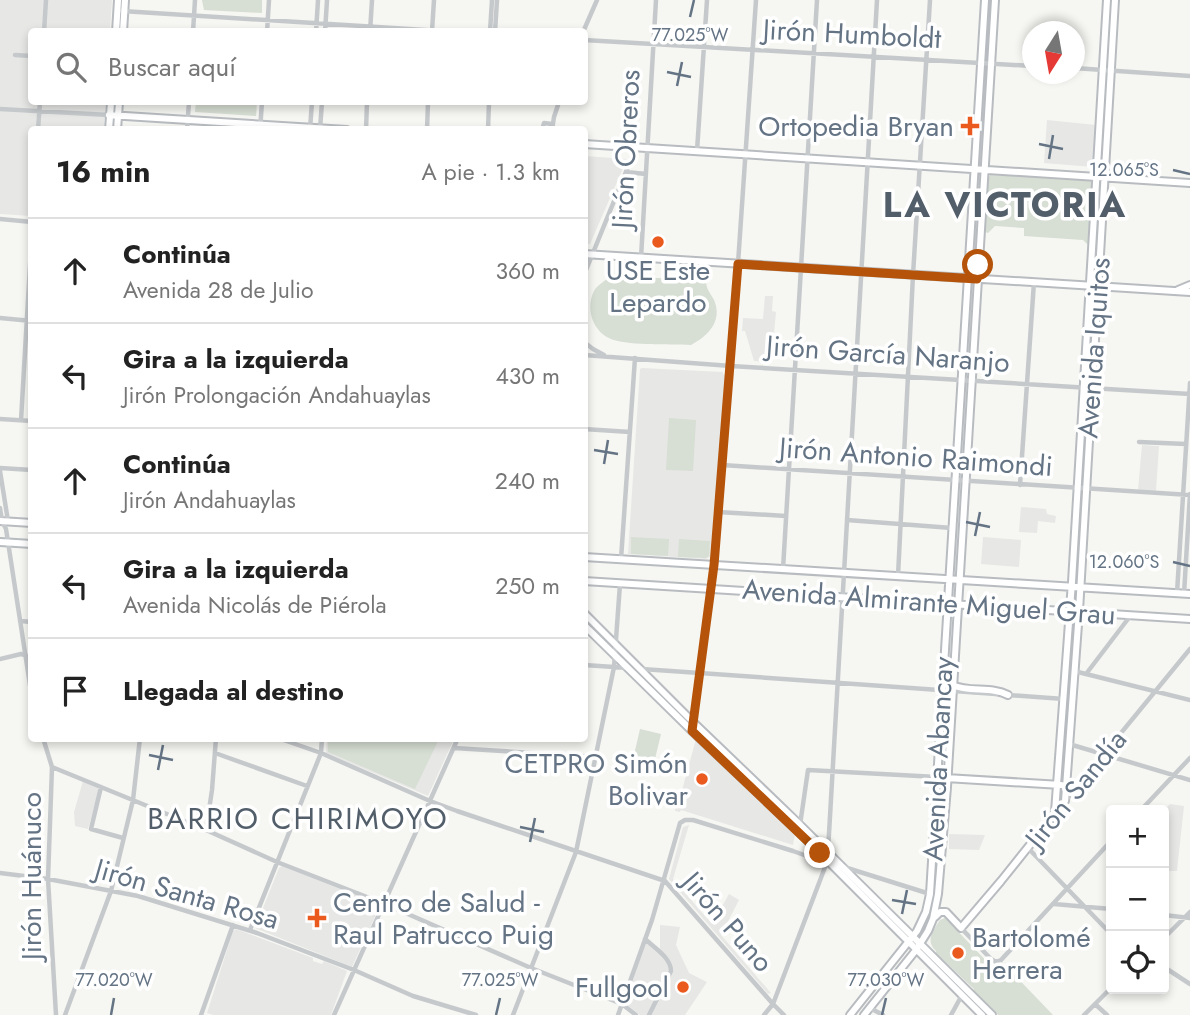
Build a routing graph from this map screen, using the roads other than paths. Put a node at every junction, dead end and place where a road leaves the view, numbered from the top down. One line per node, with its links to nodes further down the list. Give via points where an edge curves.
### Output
1 (46, 0): 28 (street)
2 (118, 0): 23 (main road)
3 (125, 0): 23 (main road)
4 (195, 0): 24 (street)
5 (269, 0): 25 (street)
6 (318, 0): 26 (street)
7 (327, 0): 27 (street)
8 (372, 0): 36 (street)
9 (434, 0): 37 (street)
10 (492, 0): 38 (street)
11 (497, 0): 39 (street)
12 (597, 0): 40 (street)
13 (656, 0): 42 (street, Jirón Obreros)
14 (707, 0): 43 (street)
15 (756, 0): 44 (street)
16 (817, 0): 45 (street)
17 (877, 0): 48 (street)
18 (930, 0): 49 (street)
19 (985, 0): 50 (main road, Avenida Abancay)
20 (995, 0): 51 (main road, Avenida Abancay)
21 (1107, 0): 54 (main road, Avenida Iquitos)
22 (1115, 0): 54 (main road, Avenida Iquitos)
23 (121, 11): 24 (street); 29 (main road); 30 (main road)
24 (194, 15): 25 (street); 31 (street)
25 (267, 19): 26 (street); 32 (street)
26 (317, 23): 27 (street); 33 (street)
27 (326, 23): 34 (street); 35 (street)
28 (44, 28)
29 (117, 28)
30 (123, 28)
31 (193, 28)
32 (267, 28)
33 (316, 28)
34 (325, 28)
35 (364, 28)
36 (371, 28)
37 (432, 28)
38 (489, 28)
39 (495, 28)
40 (585, 28)
41 (588, 40): 42 (street, Jirón Humboldt)
42 (653, 44): 43 (street, Jirón Humboldt); 86 (street, Jirón Obreros)
43 (704, 47): 44 (street, Jirón Humboldt); 87 (street)
44 (753, 50): 45 (street, Jirón Humboldt); 88 (street)
45 (814, 53): 48 (street, Jirón Humboldt); 89 (street)
46 (15, 55): 47 (street)
47 (28, 56)
48 (874, 57): 49 (street, Jirón Humboldt); 90 (street)
49 (927, 60): 50 (street, Jirón Humboldt); 91 (street)
50 (981, 63): 51 (street, Jirón Humboldt); 92 (main road, Avenida Abancay)
51 (991, 63): 52 (street, Jirón Humboldt); 93 (main road, Avenida Abancay)
52 (1022, 65)
53 (1085, 69): 54 (street)
54 (1106, 70): 55 (street); 96 (main road, Avenida Iquitos)
55 (1190, 76)
56 (40, 105): 68 (street)
57 (111, 105): 69 (main road)
58 (119, 105): 70 (main road)
59 (189, 105): 71 (street)
60 (262, 105): 77 (street)
61 (312, 105): 78 (street)
62 (322, 105): 79 (street)
63 (367, 105): 80 (street)
64 (428, 105): 81 (street)
65 (489, 105): 82 (street)
66 (558, 105): 83 (street)
67 (0, 109): 68 (street)
68 (40, 111): 69 (street); 72 (street)
69 (109, 115): 70 (main road); 73 (main road)
70 (118, 116): 71 (main road); 74 (main road)
71 (188, 120): 75 (street); 76 (main road)
72 (38, 126)
73 (109, 126)
74 (117, 126)
75 (187, 126)
76 (250, 126)
77 (260, 126)
78 (310, 126)
79 (320, 126)
80 (366, 126)
81 (427, 126)
82 (488, 126)
83 (552, 126)
84 (588, 144): 85 (main road)
85 (636, 147): 86 (main road); 94 (street)
86 (648, 148): 87 (main road); 95 (street, Jirón Obreros)
87 (697, 151): 88 (main road)
88 (746, 154): 89 (main road); 102 (street)
89 (807, 158): 90 (main road); 103 (street)
90 (868, 162): 91 (main road); 104 (street)
91 (920, 166): 92 (main road); 105 (street)
92 (975, 169): 93 (main road); 106 (main road, Avenida Abancay)
93 (985, 170): 96 (main road); 107 (main road, Avenida Abancay)
94 (626, 172): 95 (street); 100 (street)
95 (646, 174): 101 (street, Jirón Obreros)
96 (1100, 177): 97 (main road); 109 (main road, Avenida Iquitos)
97 (1190, 183)
98 (0, 219): 99 (street)
99 (28, 222)
100 (589, 254): 101 (main road)
101 (642, 258): 102 (main road)
102 (738, 264): 103 (main road); 120 (street)
103 (801, 268): 104 (main road); 121 (street)
104 (861, 271): 105 (main road); 122 (street)
105 (914, 275): 106 (main road); 123 (street)
106 (967, 278): 107 (main road); 124 (main road, Avenida Abancay)
107 (977, 279): 108 (main road); 125 (main road, Avenida Abancay)
108 (1034, 282): 109 (main road); 127 (street)
109 (1094, 285): 111 (main road); 128 (main road, Avenida Iquitos)
110 (1190, 285): 111 (main road)
111 (1169, 291): 112 (main road)
112 (1190, 292)
113 (0, 318): 114 (street)
114 (28, 321)
115 (28, 333): 131 (street)
116 (588, 345): 118 (street)
117 (588, 355): 118 (street, Jirón García Naranjo)
118 (606, 356): 119 (street, Jirón García Naranjo)
119 (635, 358): 120 (street, Jirón García Naranjo); 134 (street)
120 (731, 366): 121 (street, Jirón García Naranjo); 137 (street)
121 (795, 369): 122 (street, Jirón García Naranjo); 140 (street)
122 (855, 373): 123 (street, Jirón García Naranjo); 141 (street)
123 (908, 376): 124 (street, Jirón García Naranjo); 142 (street)
124 (961, 379): 125 (street, Jirón García Naranjo); 143 (main road, Avenida Abancay)
125 (971, 380): 127 (street, Jirón García Naranjo); 144 (main road, Avenida Abancay)
126 (1190, 383): 129 (street)
127 (1027, 384): 128 (street, Jirón García Naranjo); 145 (street)
128 (1088, 388): 129 (street, Jirón García Naranjo); 146 (main road, Avenida Iquitos)
129 (1190, 394): 136 (street)
130 (0, 419): 131 (street)
131 (21, 420): 132 (street)
132 (28, 421)
133 (588, 429): 134 (street)
134 (630, 432): 160 (street)
135 (1139, 442): 136 (street)
136 (1186, 444): 147 (street)
137 (722, 465): 140 (street, Jirón Antonio Raimondi); 150 (street)
138 (0, 470): 139 (street); 153 (street)
139 (28, 470)
140 (788, 470): 141 (street, Jirón Antonio Raimondi); 151 (street)
141 (849, 474): 142 (street, Jirón Antonio Raimondi); 152 (street)
142 (903, 477): 143 (street, Jirón Antonio Raimondi); 155 (street)
143 (955, 480): 144 (street, Jirón Antonio Raimondi); 156 (main road, Avenida Abancay)
144 (965, 481): 145 (street, Jirón Antonio Raimondi); 167 (main road, Avenida Abancay)
145 (1020, 485): 146 (street, Jirón Antonio Raimondi)
146 (1082, 488): 147 (street, Jirón Antonio Raimondi); 170 (main road, Avenida Iquitos)
147 (1183, 495): 148 (street, Jirón Antonio Raimondi); 171 (street)
148 (1190, 495): 171 (street)
149 (0, 508): 153 (street)
150 (718, 512): 151 (street); 161 (street)
151 (786, 516): 162 (street)
152 (847, 520): 155 (street); 163 (street)
153 (4, 523): 154 (main road); 157 (street)
154 (28, 523)
155 (901, 524): 156 (street); 164 (street)
156 (952, 528): 166 (main road, Avenida Abancay)
157 (4, 542): 158 (main road); 179 (street)
158 (28, 544)
159 (588, 557): 160 (main road, Avenida Almirante Miguel Grau)
160 (621, 559): 161 (main road, Avenida Almirante Miguel Grau)
161 (714, 567): 162 (main road, Avenida Almirante Miguel Grau); 169 (street)
162 (783, 569): 163 (main road, Avenida Almirante Miguel Grau)
163 (843, 575): 164 (main road, Avenida Almirante Miguel Grau); 172 (street)
164 (898, 576): 166 (main road, Avenida Almirante Miguel Grau)
165 (588, 581): 168 (main road, Avenida Almirante Miguel Grau)
166 (949, 582): 167 (main road, Avenida Almirante Miguel Grau); 173 (main road, Avenida Abancay)
167 (958, 583): 170 (main road, Avenida Almirante Miguel Grau); 174 (main road, Avenida Abancay)
168 (620, 584): 169 (main road, Avenida Almirante Miguel Grau); 182 (street)
169 (712, 587): 172 (main road, Avenida Almirante Miguel Grau); 195 (street)
170 (1076, 589): 171 (main road, Avenida Almirante Miguel Grau); 175 (main road, Avenida Iquitos)
171 (1184, 594)
172 (842, 596): 173 (main road, Avenida Almirante Miguel Grau); 198 (street)
173 (948, 602): 174 (main road, Avenida Almirante Miguel Grau); 200 (main road, Avenida Abancay)
174 (957, 603): 175 (main road, Avenida Almirante Miguel Grau); 199 (main road, Avenida Abancay)
175 (1075, 610): 176 (main road, Avenida Almirante Miguel Grau); 187 (main road); 188 (main road)
176 (1131, 615): 178 (main road, Avenida Almirante Miguel Grau); 196 (street)
177 (588, 616): 182 (main road)
178 (1190, 619)
179 (20, 621): 180 (street); 184 (street)
180 (28, 622)
181 (588, 629): 185 (main road)
182 (616, 645): 185 (street); 193 (main road)
183 (1190, 649): 201 (street, Jirón Sandía)
184 (24, 654): 186 (street); 189 (street); 197 (street)
185 (615, 655): 191 (street); 192 (main road)
186 (28, 656)
187 (1067, 657): 188 (main road); 203 (main road)
188 (1075, 658): 194 (main road)
189 (0, 659)
190 (588, 665): 191 (street)
191 (614, 667): 192 (street); 220 (street)
192 (630, 668): 208 (main road)
193 (641, 669): 195 (street); 205 (main road)
194 (1074, 671): 196 (street); 207 (main road)
195 (700, 673): 198 (street); 205 (street)
196 (1086, 674): 201 (street)
197 (28, 676)
198 (837, 683): 200 (street); 223 (street)
199 (952, 688): 200 (street); 202 (main road); 226 (main road, Avenida Abancay)
200 (942, 690): 225 (main road, Avenida Abancay)
201 (1155, 691): 204 (street); 219 (street, Jirón Sandía)
202 (1008, 695): 203 (street)
203 (1064, 699): 206 (main road)
204 (1190, 700)
205 (693, 722): 208 (street); 237 (main road)
206 (1062, 722): 207 (main road); 228 (main road)
207 (1071, 723): 215 (main road)
208 (692, 731): 245 (main road)
209 (44, 742): 222 (street, Jirón Huánuco)
210 (140, 742): 232 (street)
211 (216, 742): 217 (street)
212 (289, 742): 218 (street, Jirón Puno)
213 (322, 742): 218 (street)
214 (456, 742): 216 (street)
215 (1069, 744): 219 (street); 230 (main road)
216 (454, 748): 220 (street); 233 (street)
217 (215, 753): 229 (street); 238 (street)
218 (321, 753): 229 (street); 233 (street, Jirón Puno)
219 (1105, 754): 224 (street); 234 (street, Jirón Sandía)
220 (597, 757): 242 (street)
221 (1190, 758): 224 (street)
222 (52, 767): 231 (street); 248 (street, Jirón Huánuco)
223 (833, 771): 225 (street); 237 (street, via 808,770); 243 (street)
224 (1175, 775): 227 (street); 235 (street)
225 (937, 777): 226 (main road); 252 (main road, Avenida Abancay)
226 (947, 778): 228 (main road); 260 (main road, Avenida Abancay)
227 (1190, 780)
228 (1057, 785): 230 (main road); 236 (main road)
229 (307, 786): 244 (street)
230 (1066, 786): 234 (main road)
231 (102, 787): 232 (street); 239 (street, via 91,829)
232 (133, 800): 238 (street); 239 (street)
233 (430, 801): 242 (street, Jirón Puno); 253 (street)
234 (1065, 801): 236 (main road, Jirón Sandía)
235 (1146, 805)
236 (1055, 814): 241 (main road, Jirón Sandía)
237 (800, 825): 243 (main road)
238 (206, 830): 244 (street)
239 (123, 838): 251 (street)
240 (1106, 846): 250 (street)
241 (1028, 848): 250 (street); 262 (main road, Jirón Sandía)
242 (576, 852): 249 (street, Jirón Puno); 269 (street)
243 (827, 852): 246 (main road)
244 (277, 862): 253 (street); 263 (street)
245 (829, 863): 249 (street, via 685,820 680,823); 267 (main road); 276 (street)
246 (842, 866): 252 (street); 267 (main road)
247 (0, 873): 248 (street, Jirón Santa Rosa)
248 (48, 879): 251 (street, Jirón Santa Rosa); 279 (street, Jirón Huánuco)
249 (665, 881): 266 (street); 276 (street, Jirón Puno)
250 (1067, 888): 254 (street); 255 (street)
251 (111, 891): 261 (street, Jirón Santa Rosa); 280 (street)
252 (930, 894): 267 (main road, Avenida Abancay, via 924,918)
253 (385, 904): 269 (street); 270 (street)
254 (1053, 904): 255 (street); 262 (street, via 998,961)
255 (1084, 907): 256 (street); 264 (street)
256 (1106, 909)
257 (1190, 912): 259 (street)
258 (1169, 915): 259 (street)
259 (1187, 917): 265 (street)
260 (933, 919): 262 (main road, via 944,912); 268 (main road, Avenida Abancay)
261 (233, 925): 263 (street, Jirón Santa Rosa); 281 (street)
262 (961, 928)
263 (250, 930): 270 (street, Jirón Santa Rosa)
264 (1108, 931)
265 (1169, 933)
266 (645, 939): 275 (street); 287 (street, via 671,966)
267 (911, 939): 268 (main road); 290 (main road, Avenida Abancay)
268 (918, 947): 274 (main road); 278 (main road, Avenida Abancay); 295 (main road)
269 (531, 968): 275 (street); 284 (street)
270 (354, 970): 282 (street); 283 (street, Jirón Santa Rosa, via 413,996)
271 (1169, 970): 272 (street)
272 (1190, 984)
273 (1106, 993): 277 (street)
274 (962, 995): 293 (street); 294 (main road)
275 (622, 1004): 285 (street); 286 (street)
276 (773, 1004): 288 (street); 289 (street, Jirón Puno)
277 (1095, 1004): 296 (street); 297 (street)
278 (870, 1008): 291 (main road, Avenida Abancay); 292 (street)
279 (55, 1015)
280 (65, 1015)
281 (201, 1015)
282 (334, 1015)
283 (476, 1015)
284 (513, 1015)
285 (618, 1015)
286 (636, 1015)
287 (649, 1015)
288 (765, 1015)
289 (784, 1015)
290 (850, 1015)
291 (864, 1015)
292 (883, 1015)
293 (951, 1015)
294 (982, 1015)
295 (992, 1015)
296 (1084, 1015)
297 (1107, 1015)

